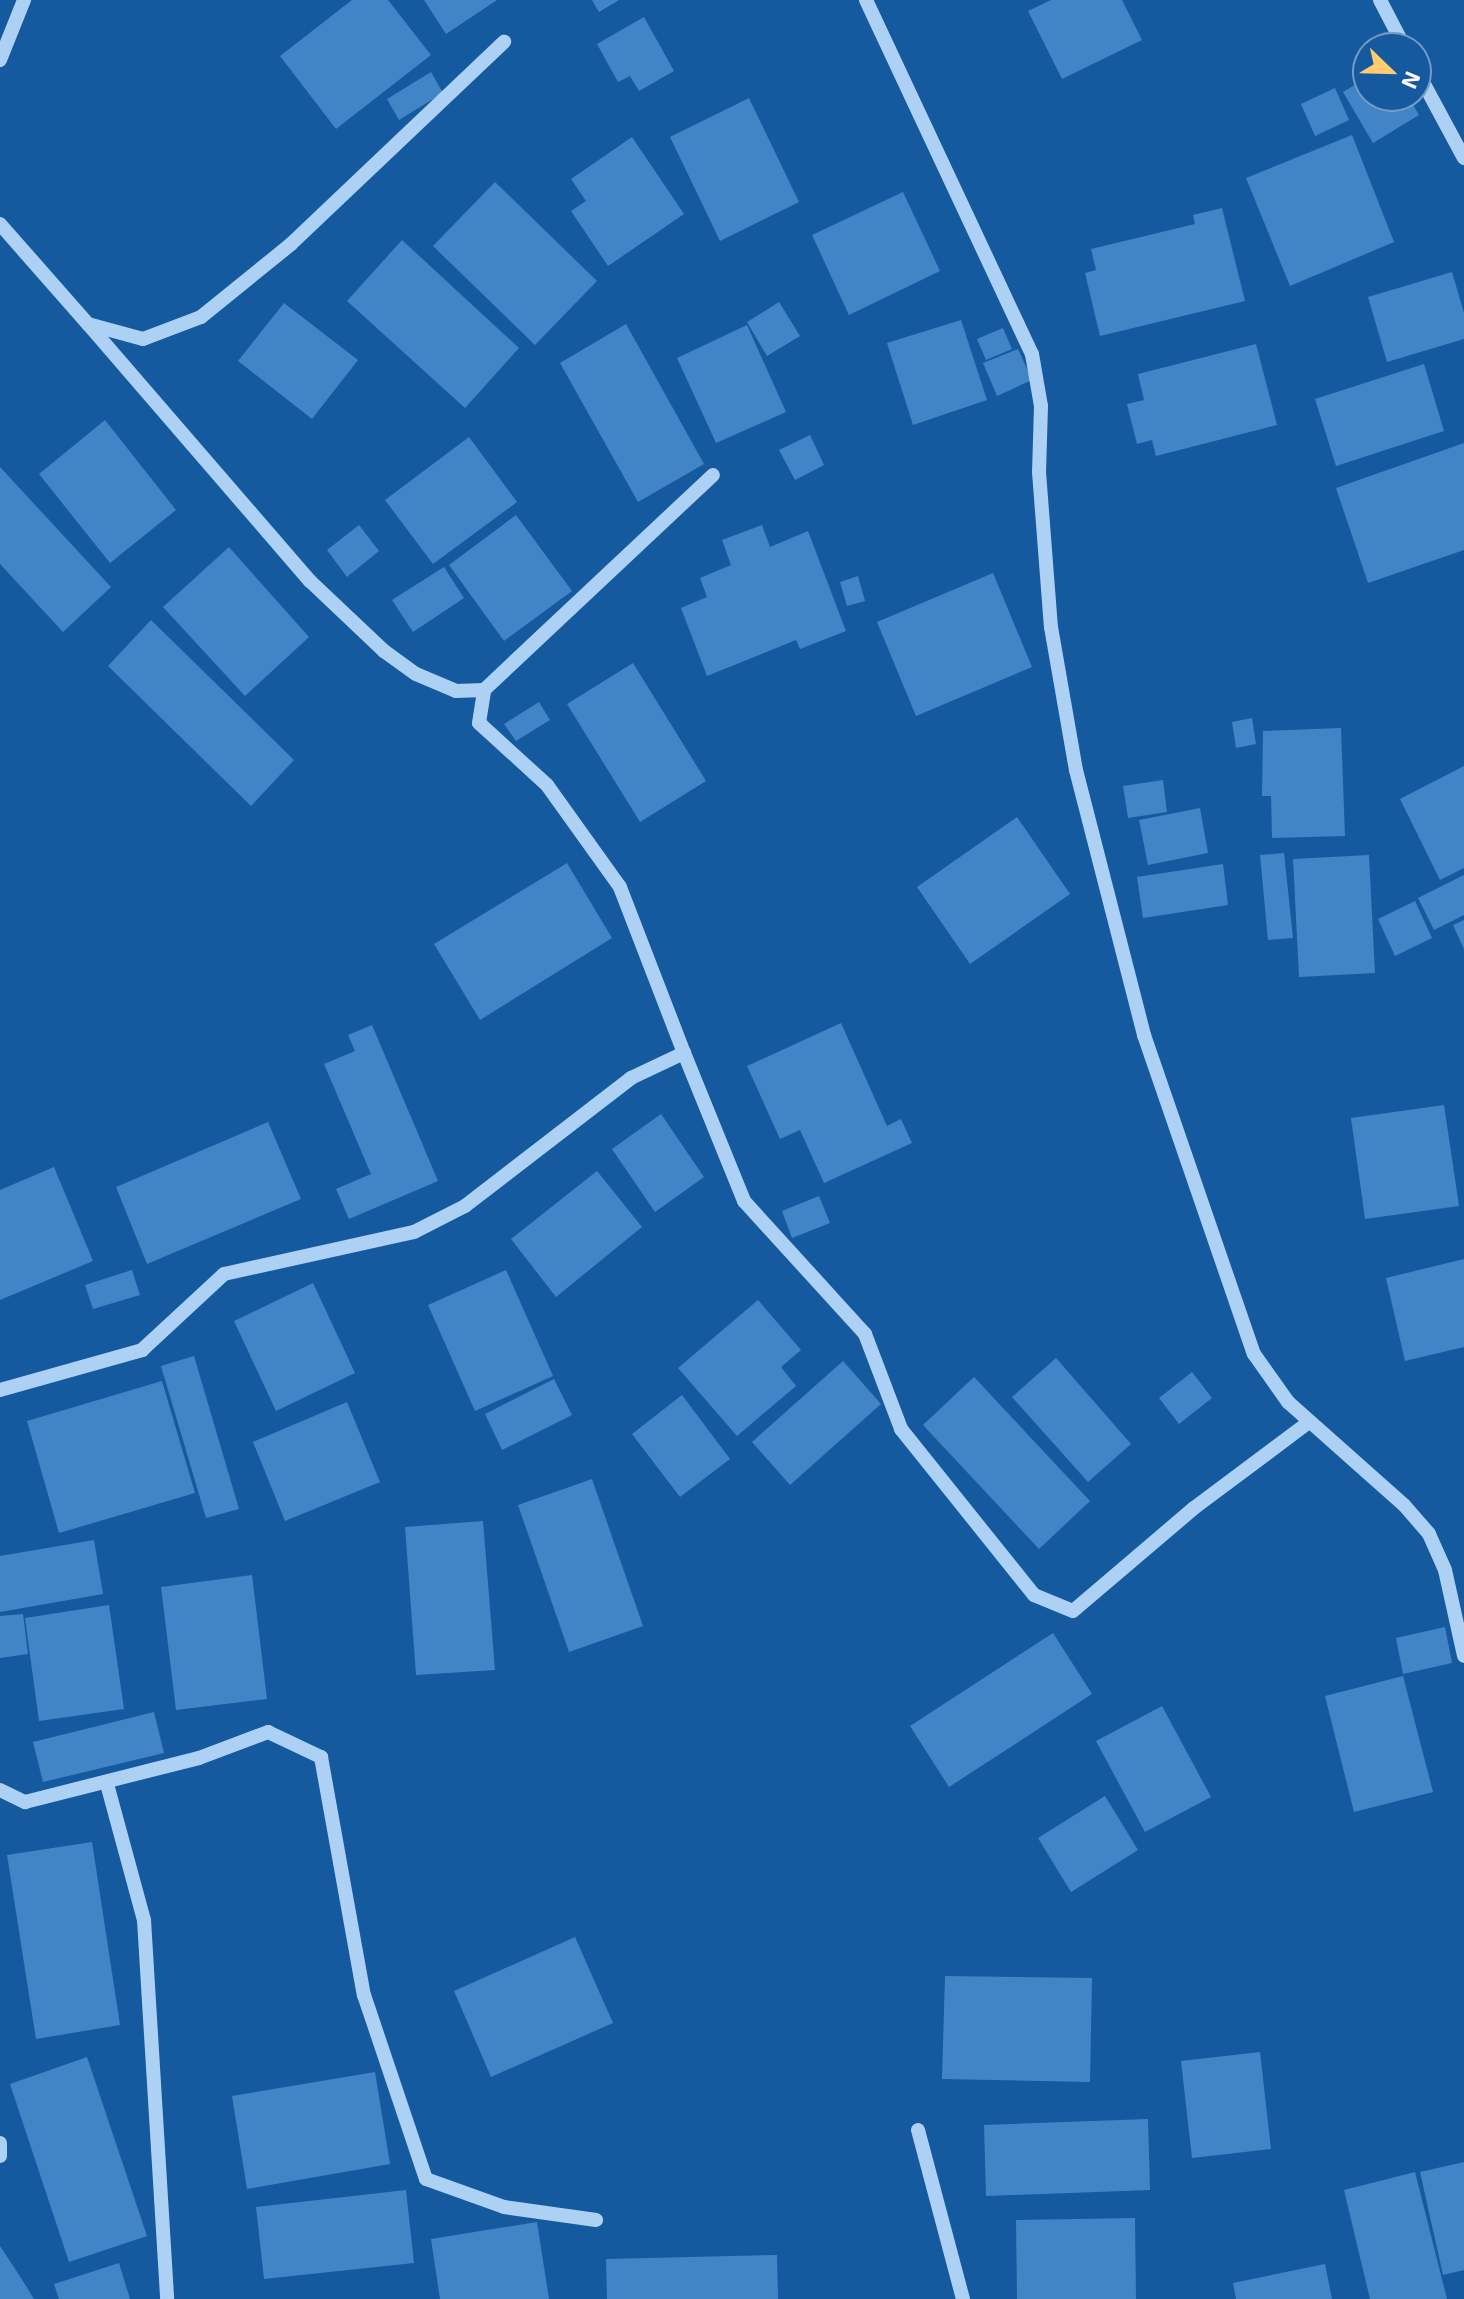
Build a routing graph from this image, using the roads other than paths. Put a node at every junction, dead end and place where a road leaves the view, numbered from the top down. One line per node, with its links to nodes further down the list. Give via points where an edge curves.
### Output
1 (24, 0): 6 (street)
2 (866, 0): 15 (street, via 1032,354 1041,406 1039,472 1051,627 1076,770 1141,1020 1254,1354)
3 (1380, 0): 4 (street)
4 (1397, 32)
5 (504, 42): 10 (street, via 291,244 201,317 143,339)
6 (0, 60)
7 (1432, 99): 8 (street)
8 (1464, 158)
9 (0, 224): 10 (street)
10 (88, 324): 12 (street, via 310,581 384,651 416,674 456,691)
11 (713, 475): 12 (street)
12 (484, 690): 13 (street, via 479,723 547,785 620,887)
13 (684, 1053): 14 (street, via 631,1078 465,1206 414,1232 224,1274 142,1350); 15 (street, via 744,1201 865,1334 901,1429 1034,1595 1073,1611 1194,1508)
14 (0, 1390)
15 (1309, 1422): 16 (street, via 1404,1505 1429,1534 1445,1570)
16 (1464, 1656)
17 (107, 1784): 18 (street, via 25,1802); 22 (street, via 268,1732 321,1757 364,1995 426,2179 504,2207); 23 (street, via 144,1920)
18 (0, 1790)
19 (918, 2130): 24 (street)
20 (0, 2143): 21 (street)
21 (0, 2156)
22 (596, 2220)
23 (167, 2299)
24 (963, 2299)

